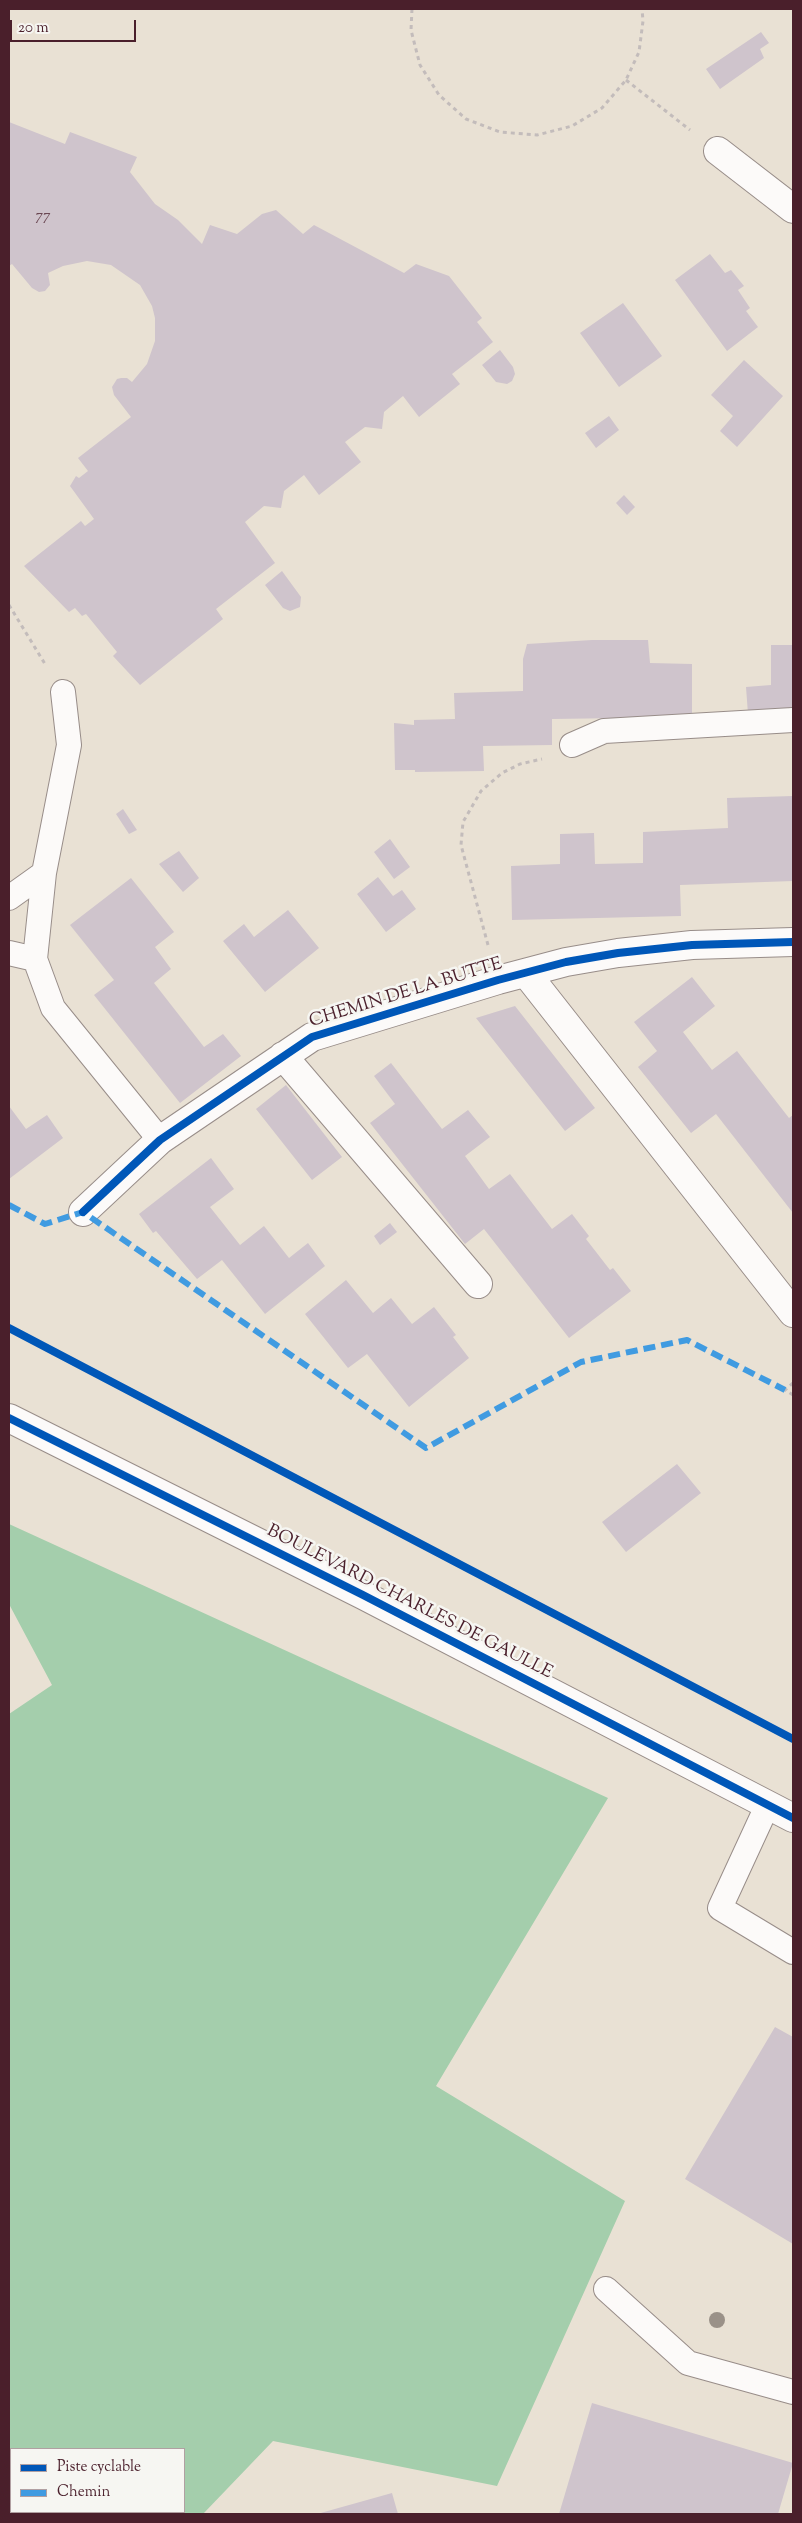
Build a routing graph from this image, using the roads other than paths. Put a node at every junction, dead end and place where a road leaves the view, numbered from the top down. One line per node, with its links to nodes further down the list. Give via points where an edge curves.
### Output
1 (718, 151): 2 (street)
2 (793, 209)
3 (63, 692): 6 (lane, via 69,745)
4 (793, 720): 5 (lane, via 604,731)
5 (572, 745)
6 (44, 873): 7 (lane); 10 (lane)
7 (9, 898)
8 (793, 942): 11 (street, CHEMIN DE LA BUTTE, via 692,945 618,953)
9 (9, 952): 10 (lane)
10 (35, 959): 13 (lane, via 53,1008)
11 (526, 973): 12 (street, CHEMIN DE LA BUTTE, via 312,1037); 16 (street)
12 (283, 1056): 13 (street, CHEMIN DE LA BUTTE); 15 (street)
13 (160, 1140): 14 (street, CHEMIN DE LA BUTTE)
14 (83, 1212)
15 (478, 1284)
16 (793, 1313)
17 (9, 1418): 18 (street, BOULEVARD CHARLES DE GAULLE, via 363,1595)
18 (768, 1804): 19 (street, BOULEVARD CHARLES DE GAULLE); 20 (lane, via 720,1908)
19 (793, 1818)
20 (793, 1952)
21 (606, 2289): 22 (lane, via 688,2363)
22 (793, 2392)

